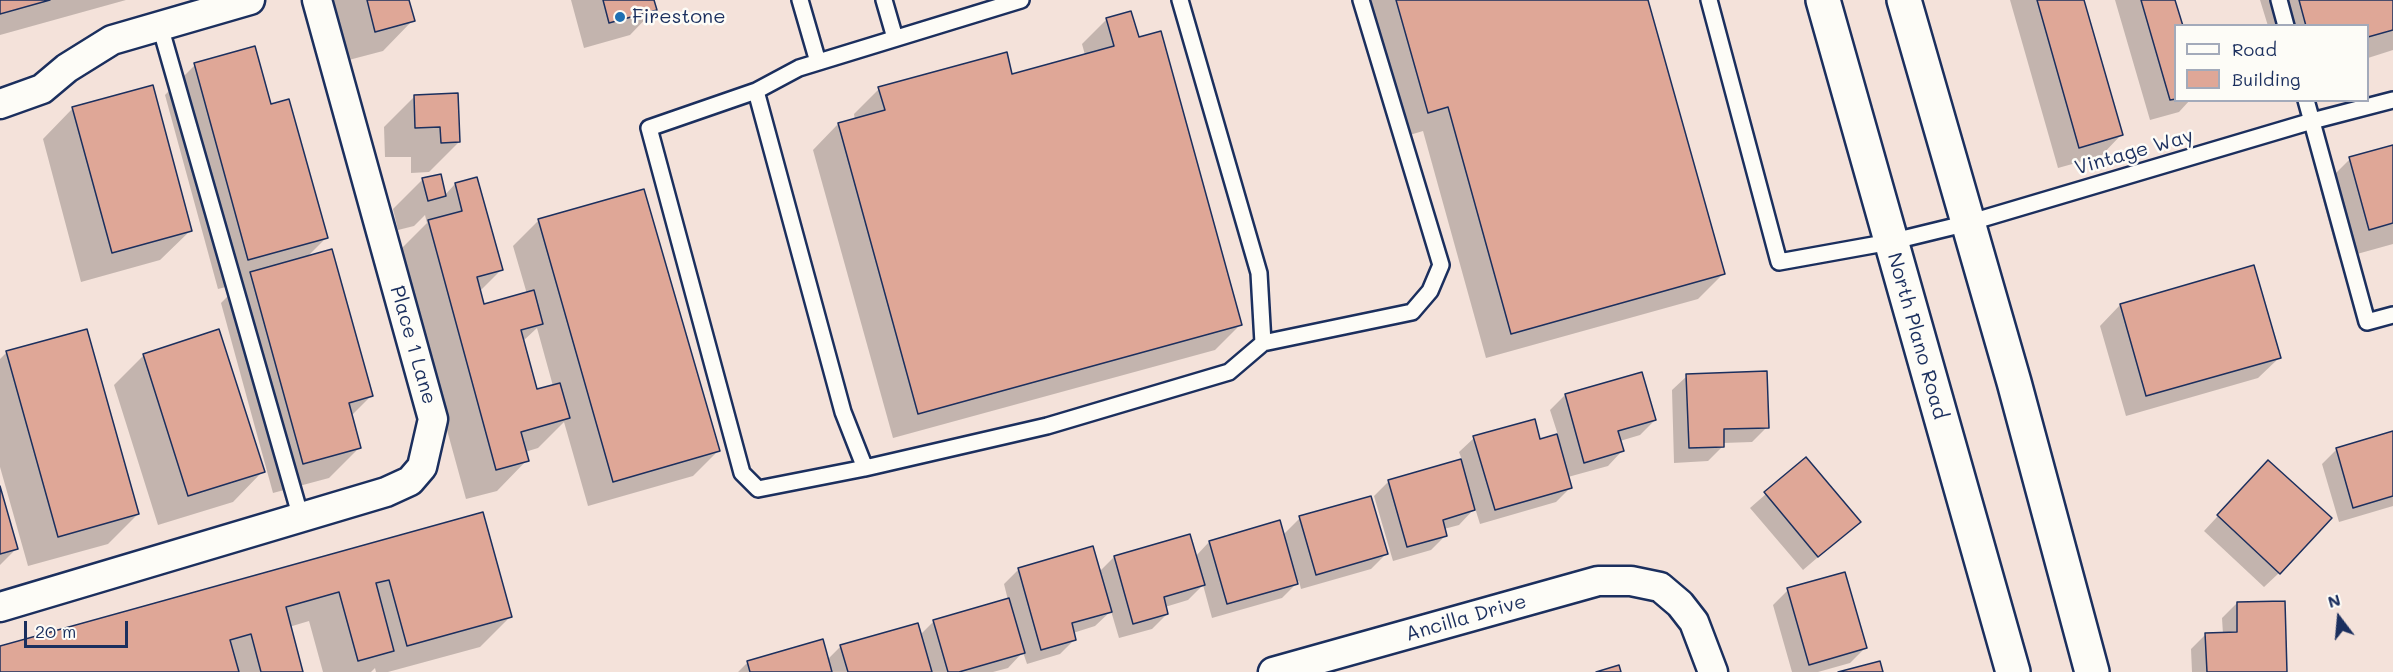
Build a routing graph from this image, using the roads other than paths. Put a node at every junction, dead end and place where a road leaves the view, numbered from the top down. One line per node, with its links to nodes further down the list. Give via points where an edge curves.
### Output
1 (250, 0): 14 (street)
2 (317, 0): 27 (street, Place 1 Lane, via 433,419 422,467 411,481)
3 (800, 0): 16 (lane)
4 (884, 0): 15 (lane)
5 (1021, 0): 12 (lane)
6 (1180, 0): 25 (lane, via 1259,273)
7 (1361, 0): 25 (lane, via 1441,265 1430,291 1412,312)
8 (1709, 0): 23 (lane, Vintage Way, via 1779,262)
9 (1823, 0): 23 (main road, North Plano Road)
10 (1904, 0): 22 (main road)
11 (2279, 0): 13 (lane)
12 (981, 5): 15 (lane)
13 (2285, 24)
14 (160, 26): 20 (street, via 112,40 42,89); 27 (lane)
15 (895, 38): 16 (lane)
16 (818, 62): 17 (lane)
17 (756, 90): 26 (lane, via 843,411); 26 (lane, via 649,128 742,473 758,489)
18 (2393, 100): 21 (lane, Vintage Way)
19 (2307, 102): 21 (lane)
20 (0, 104)
21 (2312, 121): 22 (lane, Vintage Way); 24 (lane, via 2367,322)
22 (1968, 223): 23 (lane, Vintage Way); 32 (main road)
23 (1890, 242): 31 (main road, North Plano Road)
24 (2393, 315)
25 (1263, 343): 26 (lane, via 1229,372 1047,426)
26 (865, 468)
27 (301, 518): 28 (street, Place 1 Lane)
28 (0, 607)
29 (1274, 672): 30 (street, Ancilla Drive, via 1598,581 1631,581 1660,587 1694,622)
30 (1713, 672)
31 (2013, 672)
32 (2092, 672)

